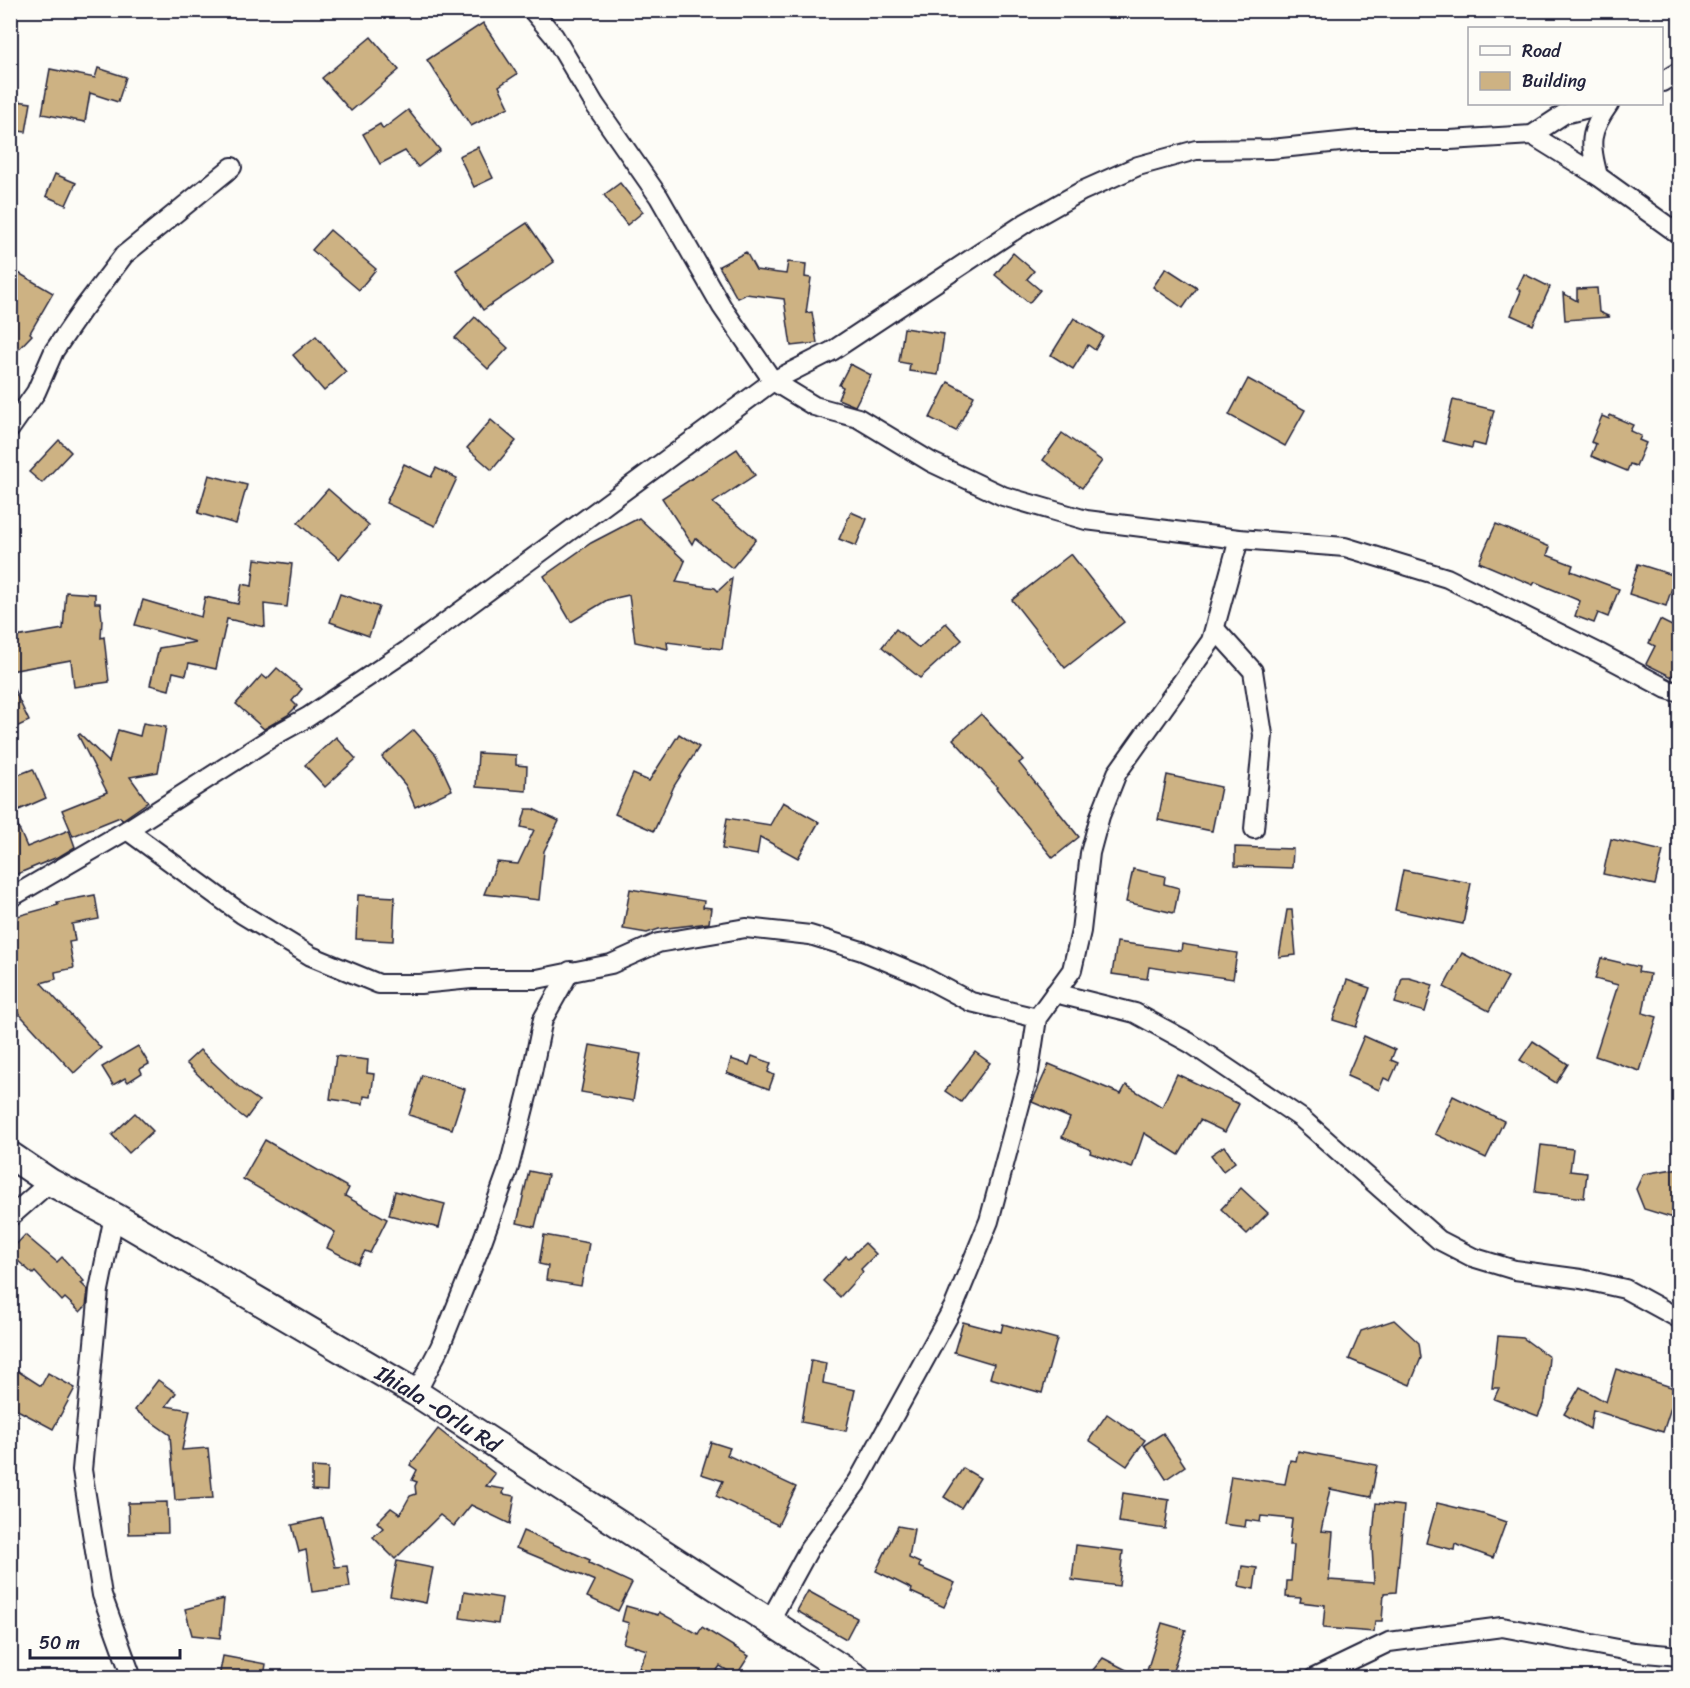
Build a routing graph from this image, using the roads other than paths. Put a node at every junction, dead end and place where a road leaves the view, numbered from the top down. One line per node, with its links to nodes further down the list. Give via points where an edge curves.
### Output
1 (533, 11): 10 (street, via 554,36 595,105 659,197 722,307)
2 (1680, 71): 3 (street)
3 (1663, 81)
4 (1603, 105): 6 (street, via 1564,114)
5 (1606, 105): 8 (street, via 1592,135 1591,151)
6 (1532, 135): 8 (street); 10 (street, via 1196,150 1138,166 1027,222 832,351)
7 (232, 167): 11 (street, via 124,255 54,351 36,392)
8 (1598, 176): 9 (street)
9 (1680, 235)
10 (773, 381): 12 (street, via 814,406 858,418 931,462 1003,496 1086,520); 16 (street, via 408,650)
11 (10, 429)
12 (1239, 539): 13 (street); 14 (street, via 1345,547 1447,578)
13 (1215, 629): 15 (street, via 1253,671 1263,735); 19 (street, via 1117,773 1090,852 1081,931 1072,969)
14 (1680, 693)
15 (1254, 829)
16 (127, 830): 17 (street); 18 (street, via 242,914 311,956 379,984 537,979)
17 (10, 898)
18 (570, 971): 20 (street, via 611,964 658,943 746,928 810,935 852,947 920,975 971,1002); 26 (street, via 543,1019 509,1167 479,1250 445,1337)
19 (1055, 993): 20 (street); 25 (street, via 1135,1013 1190,1043 1301,1118 1439,1240 1472,1257 1515,1270 1625,1289)
20 (1037, 1018): 27 (street, via 1029,1071 989,1221 954,1306 858,1480 809,1549)
21 (10, 1155): 22 (main road, Ihiala -Orlu Rd)
22 (50, 1182): 23 (main road, Ihiala -Orlu Rd); 24 (street)
23 (114, 1216): 26 (main road, Ihiala -Orlu Rd); 29 (street, via 99,1290 82,1470 102,1595)
24 (10, 1217)
25 (1680, 1319)
26 (416, 1393): 27 (main road, Ihiala -Orlu Rd)
27 (769, 1622): 30 (main road, Ihiala -Orlu Rd)
28 (1680, 1656): 31 (street, via 1634,1652 1502,1628 1389,1642)
29 (132, 1677)
30 (857, 1677)
31 (1314, 1677)

